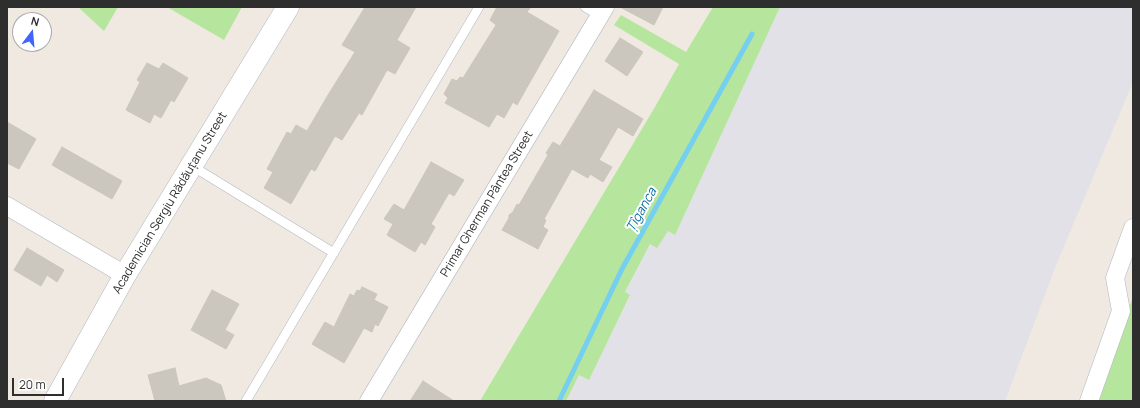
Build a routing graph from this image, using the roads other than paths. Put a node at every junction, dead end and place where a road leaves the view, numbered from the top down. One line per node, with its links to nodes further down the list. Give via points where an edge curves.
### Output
1 (288, 7): 4 (street, Academician Sergiu Rădăuțanu Street)
2 (479, 7): 7 (lane)
3 (597, 10): 11 (street, Primar Gherman Pântea Street)
4 (192, 166): 7 (lane); 8 (street, Academician Sergiu Rădăuțanu Street)
5 (7, 206): 8 (street)
6 (1133, 228): 12 (street, via 1115,278 1121,311)
7 (334, 253): 10 (lane)
8 (126, 276): 9 (street, Academician Sergiu Rădăuțanu Street)
9 (54, 401)
10 (246, 401)
11 (369, 401)
12 (1089, 401)

